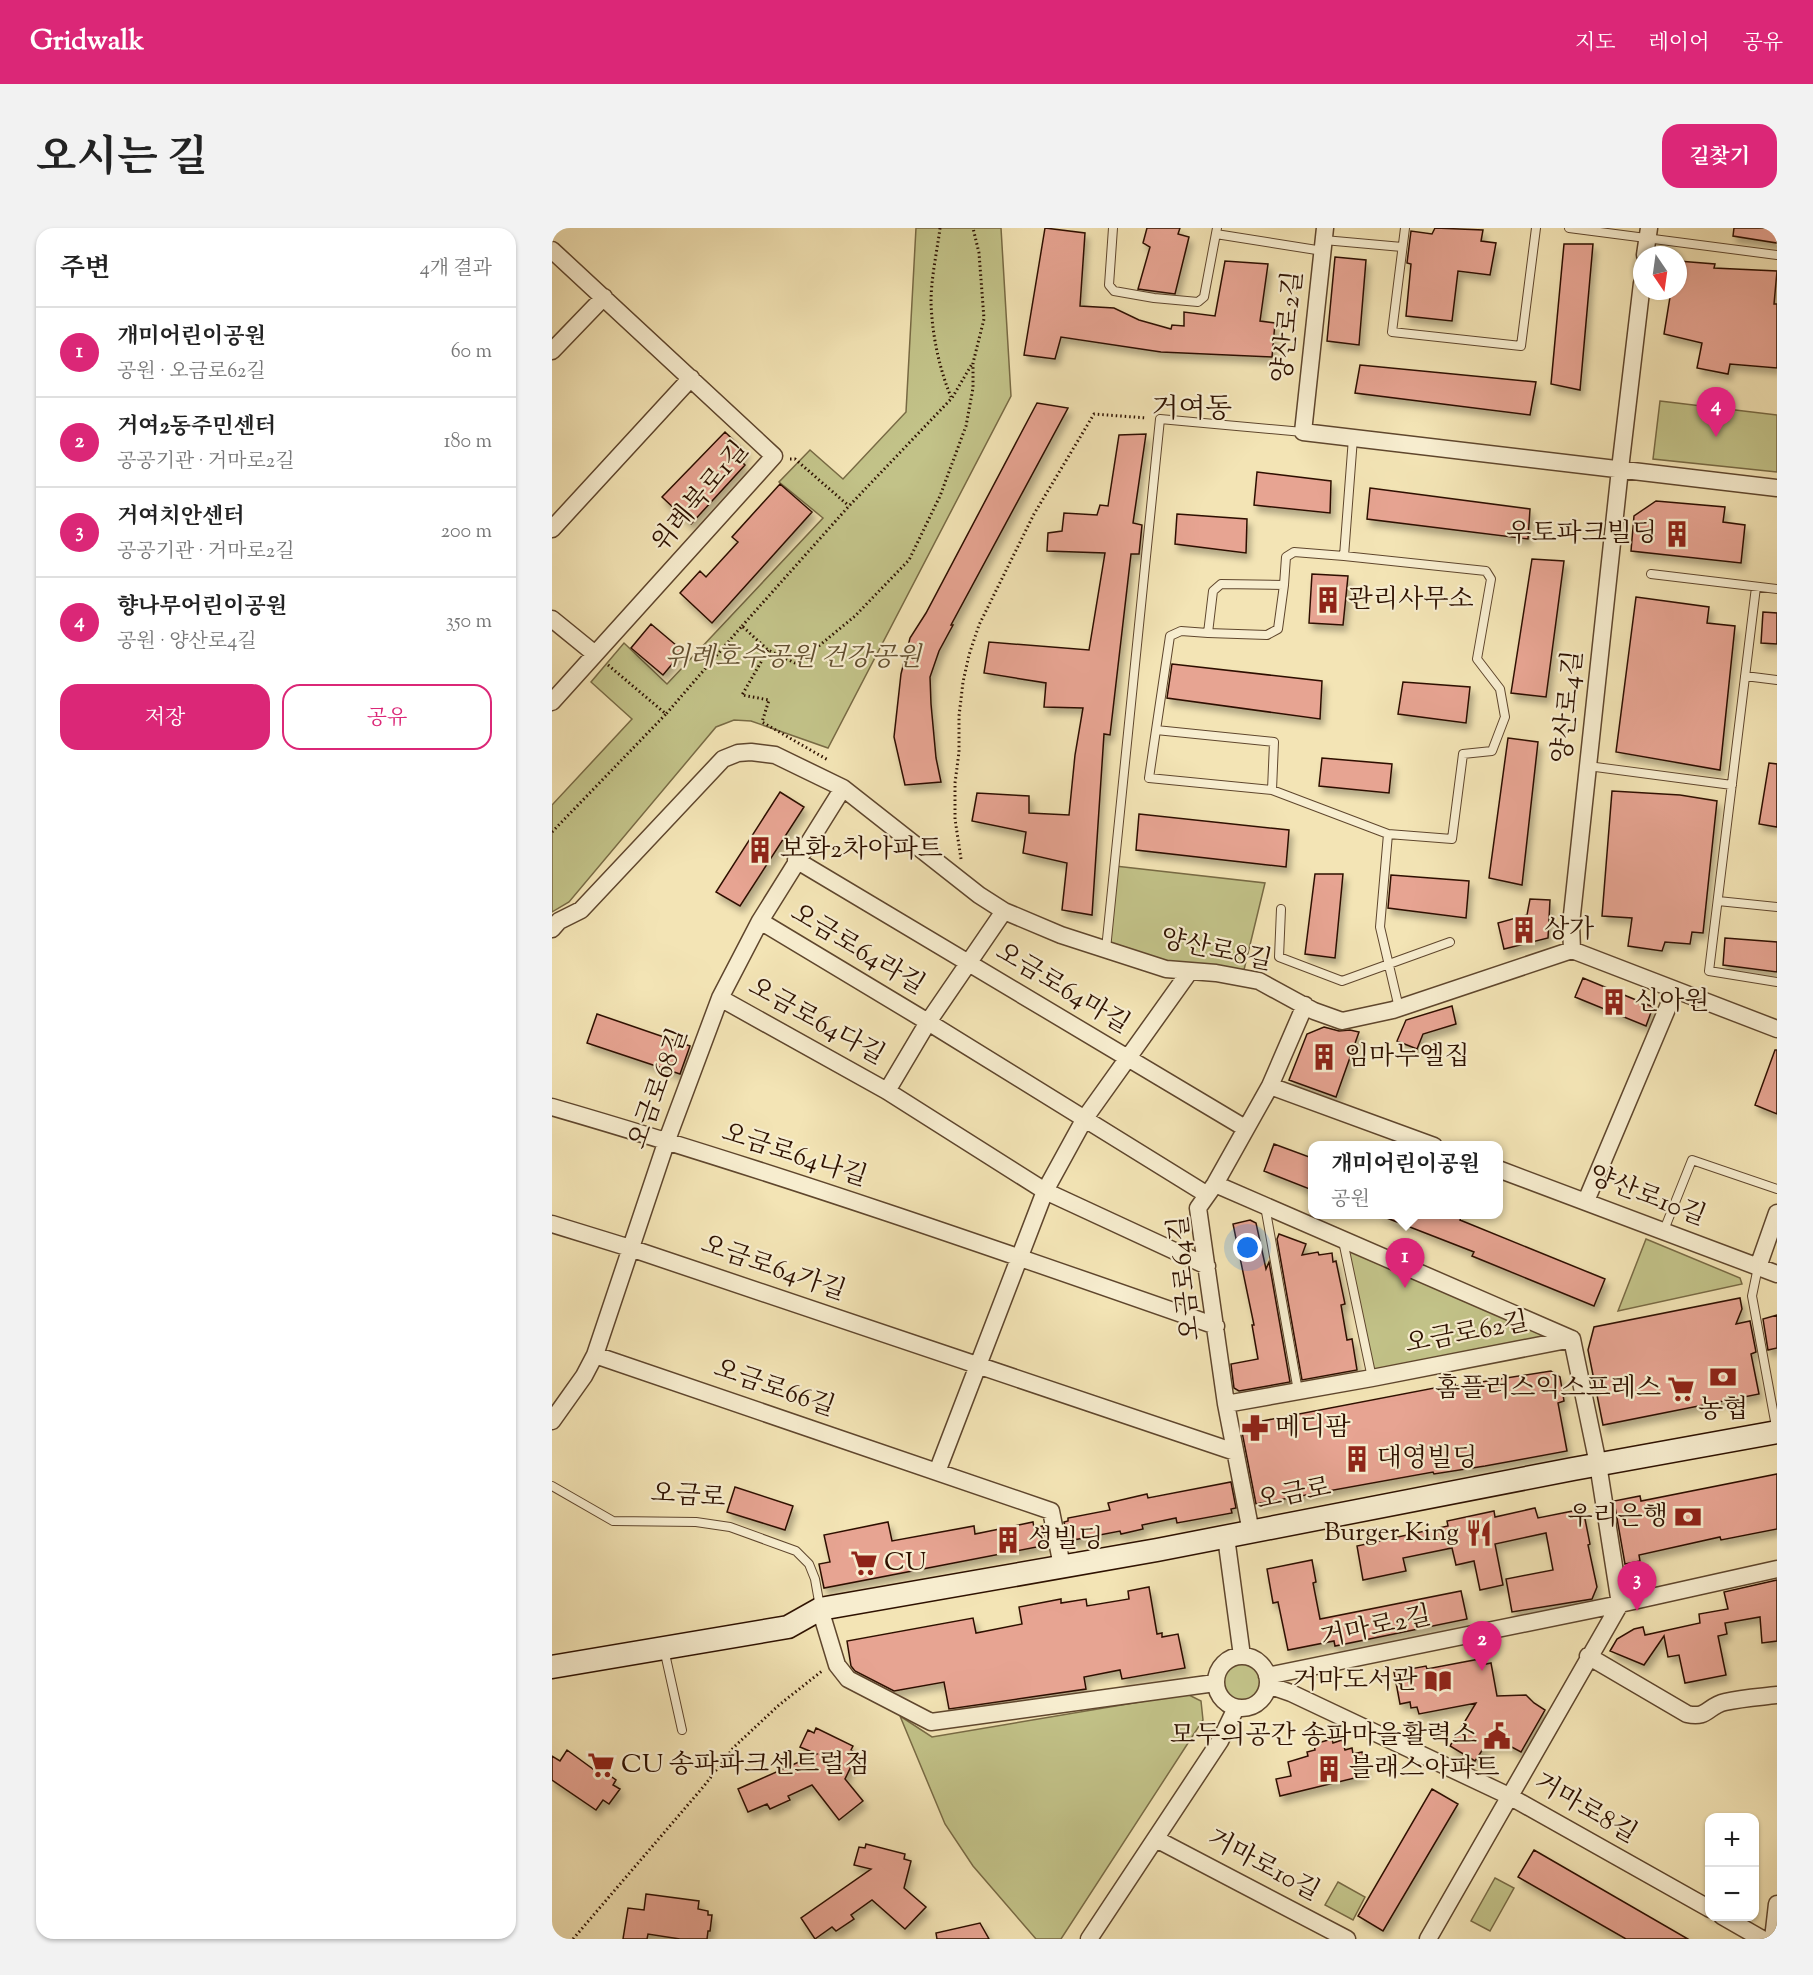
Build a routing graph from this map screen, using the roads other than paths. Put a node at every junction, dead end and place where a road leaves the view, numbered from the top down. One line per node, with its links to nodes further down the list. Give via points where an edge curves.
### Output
1 (1113, 228): 5 (lane, via 1108,285 1114,291 1198,302 1204,297)
2 (1405, 228): 8 (lane)
3 (1536, 228): 8 (lane, via 1521,346 1392,332)
4 (1569, 228): 6 (lane)
5 (1217, 231): 7 (lane)
6 (1648, 233): 10 (lane)
7 (1324, 240): 8 (lane); 15 (street, 양산로2길)
8 (1402, 248)
9 (552, 250): 11 (street, 위례북로1길)
10 (1777, 255)
11 (604, 297): 13 (street); 14 (street, 위례북로1길)
12 (1640, 300): 17 (street, 양산로4길)
13 (552, 351)
14 (691, 378): 19 (street); 27 (street, 위례북로1길, via 774,456)
15 (1303, 432): 16 (street); 45 (lane, via 1160,419)
16 (1353, 438): 17 (street); 20 (lane)
17 (1620, 469): 18 (street); 32 (street, 양산로4길)
18 (1777, 488)
19 (552, 529)
20 (1344, 556): 22 (lane, via 1294,552 1286,557); 36 (lane, via 1486,571 1491,579 1477,659 1500,689 1505,717 1492,751 1463,754 1452,839)
21 (1651, 574): 23 (lane)
22 (1284, 585): 26 (lane, via 1221,584 1213,591); 26 (lane, via 1278,630 1267,635)
23 (1756, 587): 24 (lane); 28 (lane)
24 (1777, 590)
25 (552, 619): 27 (street)
26 (1208, 633): 31 (lane, via 1180,631 1170,636)
27 (596, 654): 30 (street, 위례북로1길)
28 (1745, 676): 29 (lane); 33 (lane)
29 (1777, 680)
30 (552, 702)
31 (1156, 730): 35 (lane, via 1274,742); 35 (lane, via 1149,778)
32 (1588, 766): 33 (lane); 46 (street, 양산로4길)
33 (1732, 785): 38 (lane)
34 (843, 788): 37 (street, 오금로68길); 41 (street, 양산로8길); 43 (street, 양산로8길, via 775,755 751,752 723,759 581,910)
35 (1272, 789): 36 (lane)
36 (1388, 834): 48 (lane, via 1380,927)
37 (796, 860): 42 (street, 오금로68길); 47 (street, 오금로64마길)
38 (1718, 901): 39 (lane); 50 (lane, via 1709,971)
39 (1777, 907)
40 (1281, 909): 48 (lane, via 1279,957 1342,981)
41 (1005, 911): 45 (street, 양산로8길); 47 (street, 오금로64마길)
42 (760, 921): 52 (street, 오금로68길); 55 (street, 오금로64라길)
43 (552, 929)
44 (1450, 942): 48 (lane)
45 (1106, 949): 49 (street, 양산로8길, via 1166,969)
46 (1572, 950): 51 (street); 54 (street, 양산로8길)
47 (969, 963): 55 (street, 오금로64라길); 57 (street, 오금로64마길)
48 (1389, 965): 54 (lane)
49 (1190, 971): 53 (street, 양산로8길, via 1259,981); 57 (street, 오금로64마길)
50 (1777, 982)
51 (1676, 990): 56 (street); 69 (street)
52 (720, 998): 59 (street, 오금로64다길); 63 (street, 오금로68길)
53 (1305, 1005): 54 (street, 양산로8길, via 1342,1021); 58 (street, 오금로64길)
54 (1399, 1008)
55 (928, 1022): 59 (street, 오금로64다길); 61 (street, 오금로64라길)
56 (1777, 1029)
57 (1129, 1058): 61 (street); 62 (street, 오금로64마길)
58 (1270, 1086): 62 (street, 오금로64길); 64 (street)
59 (887, 1090): 68 (street, 오금로64다길)
60 (552, 1107): 63 (street, 오금로64나길)
61 (1085, 1118): 66 (street, 오금로64라길); 68 (street)
62 (1245, 1128): 66 (street, 오금로64길)
63 (667, 1140): 75 (street, 오금로68길); 76 (street, 오금로64나길)
64 (1420, 1141)
65 (1503, 1171): 69 (street, 양산로10길)
66 (1211, 1189): 70 (street, 오금로62길); 77 (street, 오금로64길, via 1198,1208)
67 (1777, 1189): 73 (lane, via 1692,1160)
68 (1045, 1191): 76 (street); 77 (street, 오금로64다길)
69 (1586, 1201): 73 (street, 양산로10길)
70 (1265, 1205): 74 (street, 오금로62길); 85 (lane)
71 (1777, 1213): 78 (street)
72 (552, 1224): 75 (street, 오금로64가길)
73 (1664, 1230): 78 (street, 양산로10길)
74 (1342, 1238): 81 (street, 오금로62길); 84 (lane)
75 (630, 1248): 82 (street, 오금로68길); 83 (street, 오금로64가길)
76 (1019, 1257): 80 (street, 오금로64나길); 83 (street)
77 (1207, 1266): 80 (street, 오금로64길)
78 (1758, 1267): 79 (street, 양산로10길); 88 (lane, via 1752,1296)
79 (1777, 1274)
80 (1216, 1326): 86 (street, 오금로64길)
81 (1572, 1339): 84 (street, 오금로62길); 90 (street)
82 (595, 1355): 87 (street, 오금로68길); 91 (street, 오금로66길)
83 (977, 1365): 89 (street, 오금로64가길); 91 (street)
84 (1372, 1378): 85 (street, 오금로62길)
85 (1298, 1391): 86 (street, 오금로62길)
86 (1226, 1404): 89 (street, 오금로64길)
87 (552, 1421)
88 (1777, 1432): 90 (main road, 오금로)
89 (1235, 1452): 93 (street, 오금로64길)
90 (1598, 1464): 93 (main road, 오금로); 97 (street)
91 (937, 1472): 95 (street, 오금로66길, via 1051,1511)
92 (552, 1486): 98 (lane, 오금로, via 613,1521 696,1522 730,1527 796,1551 809,1564)
93 (1251, 1532): 94 (main road, 오금로)
94 (1226, 1537): 95 (main road, 오금로); 100 (street)
95 (1062, 1566): 98 (main road, 오금로)
96 (1777, 1569): 97 (street, 거마로2길)
97 (1620, 1605): 101 (street); 103 (street, 거마로2길)
98 (820, 1609): 99 (main road, 오금로, via 788,1627); 104 (street, via 836,1661 848,1679 931,1722)
99 (664, 1649): 102 (main road, 오금로); 107 (lane)
100 (1242, 1656): 103 (street, via 1258,1662); 104 (street, via 1233,1657 1220,1667)
101 (1588, 1656): 105 (street, via 1687,1714 1704,1715 1724,1702); 108 (street)
102 (552, 1667)
103 (1268, 1681): 106 (street, via 1260,1701); 108 (street, 거마로8길)
104 (1215, 1683): 106 (street, via 1221,1699)
105 (1777, 1695)
106 (1236, 1708): 109 (street, via 1220,1741)
107 (682, 1730)
108 (1509, 1796): 111 (street, 거마로8길); 115 (street)
109 (1156, 1839): 113 (street); 114 (street, 거마로10길)
110 (1777, 1904): 117 (street)
111 (1705, 1906)
112 (1729, 1921): 116 (street)
113 (1089, 1939)
114 (1347, 1939)
115 (1428, 1939)
116 (1762, 1939)
117 (1773, 1939)

